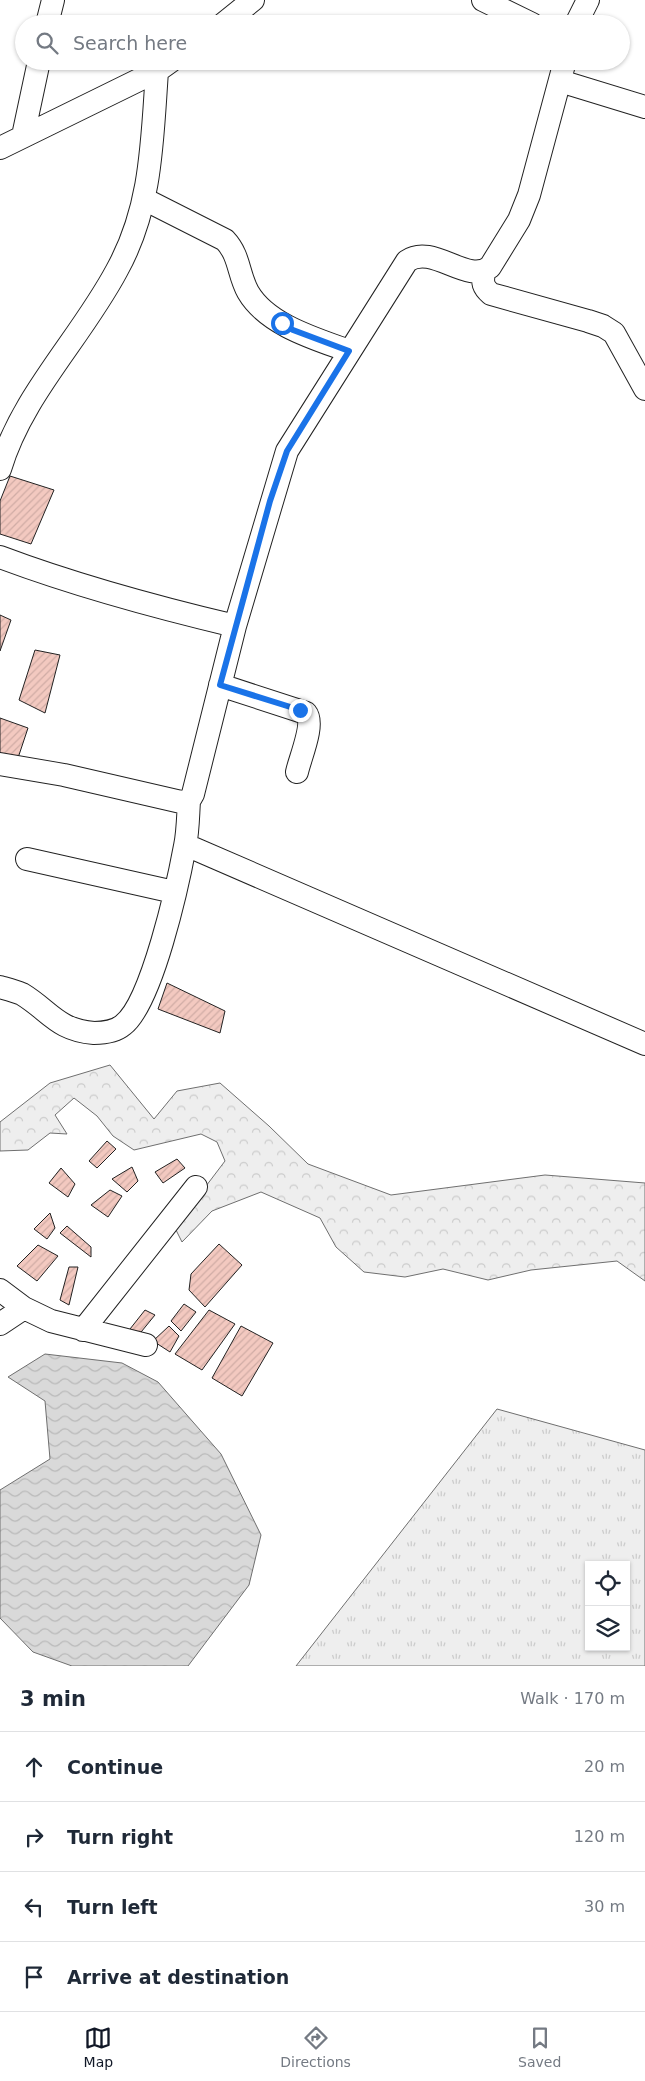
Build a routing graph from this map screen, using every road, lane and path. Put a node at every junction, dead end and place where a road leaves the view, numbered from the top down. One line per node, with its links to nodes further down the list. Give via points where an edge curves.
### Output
1 (53, 0): 5 (street)
2 (253, 0): 6 (street)
3 (483, 0): 7 (street)
4 (588, 0): 8 (street)
5 (49, 15)
6 (234, 15)
7 (514, 15)
8 (580, 15)
9 (37, 70): 14 (street)
10 (156, 70): 14 (street)
11 (163, 70): 16 (street)
12 (562, 71): 13 (street); 17 (street, via 529,195 519,220)
13 (645, 107)
14 (23, 136): 15 (street)
15 (0, 148)
16 (144, 199): 18 (street, via 225,240 238,258 249,293 282,323 301,334); 20 (street, via 132,240 118,270 88,319)
17 (484, 272): 18 (street, via 415,255 407,261); 19 (street, via 482,283 491,294 596,323 614,333)
18 (349, 351): 23 (street, via 287,451)
19 (645, 389)
20 (6, 435): 21 (street)
21 (0, 469)
22 (0, 557): 23 (street, via 101,592)
23 (235, 626): 24 (street)
24 (220, 685): 26 (street, via 306,712 310,718 309,726); 27 (street)
25 (0, 764): 27 (street, via 181,802)
26 (296, 772)
27 (189, 801): 28 (street)
28 (186, 845): 30 (street); 32 (street)
29 (27, 859): 30 (street)
30 (174, 892): 31 (street, via 159,952 144,994 123,1026 96,1033 75,1030 55,1021 20,993)
31 (0, 987)
32 (645, 1044)
33 (196, 1187): 37 (street)
34 (0, 1290): 35 (street)
35 (24, 1308): 36 (street); 37 (street, via 51,1321)
36 (0, 1324)
37 (83, 1330): 38 (street)
38 (146, 1345)

